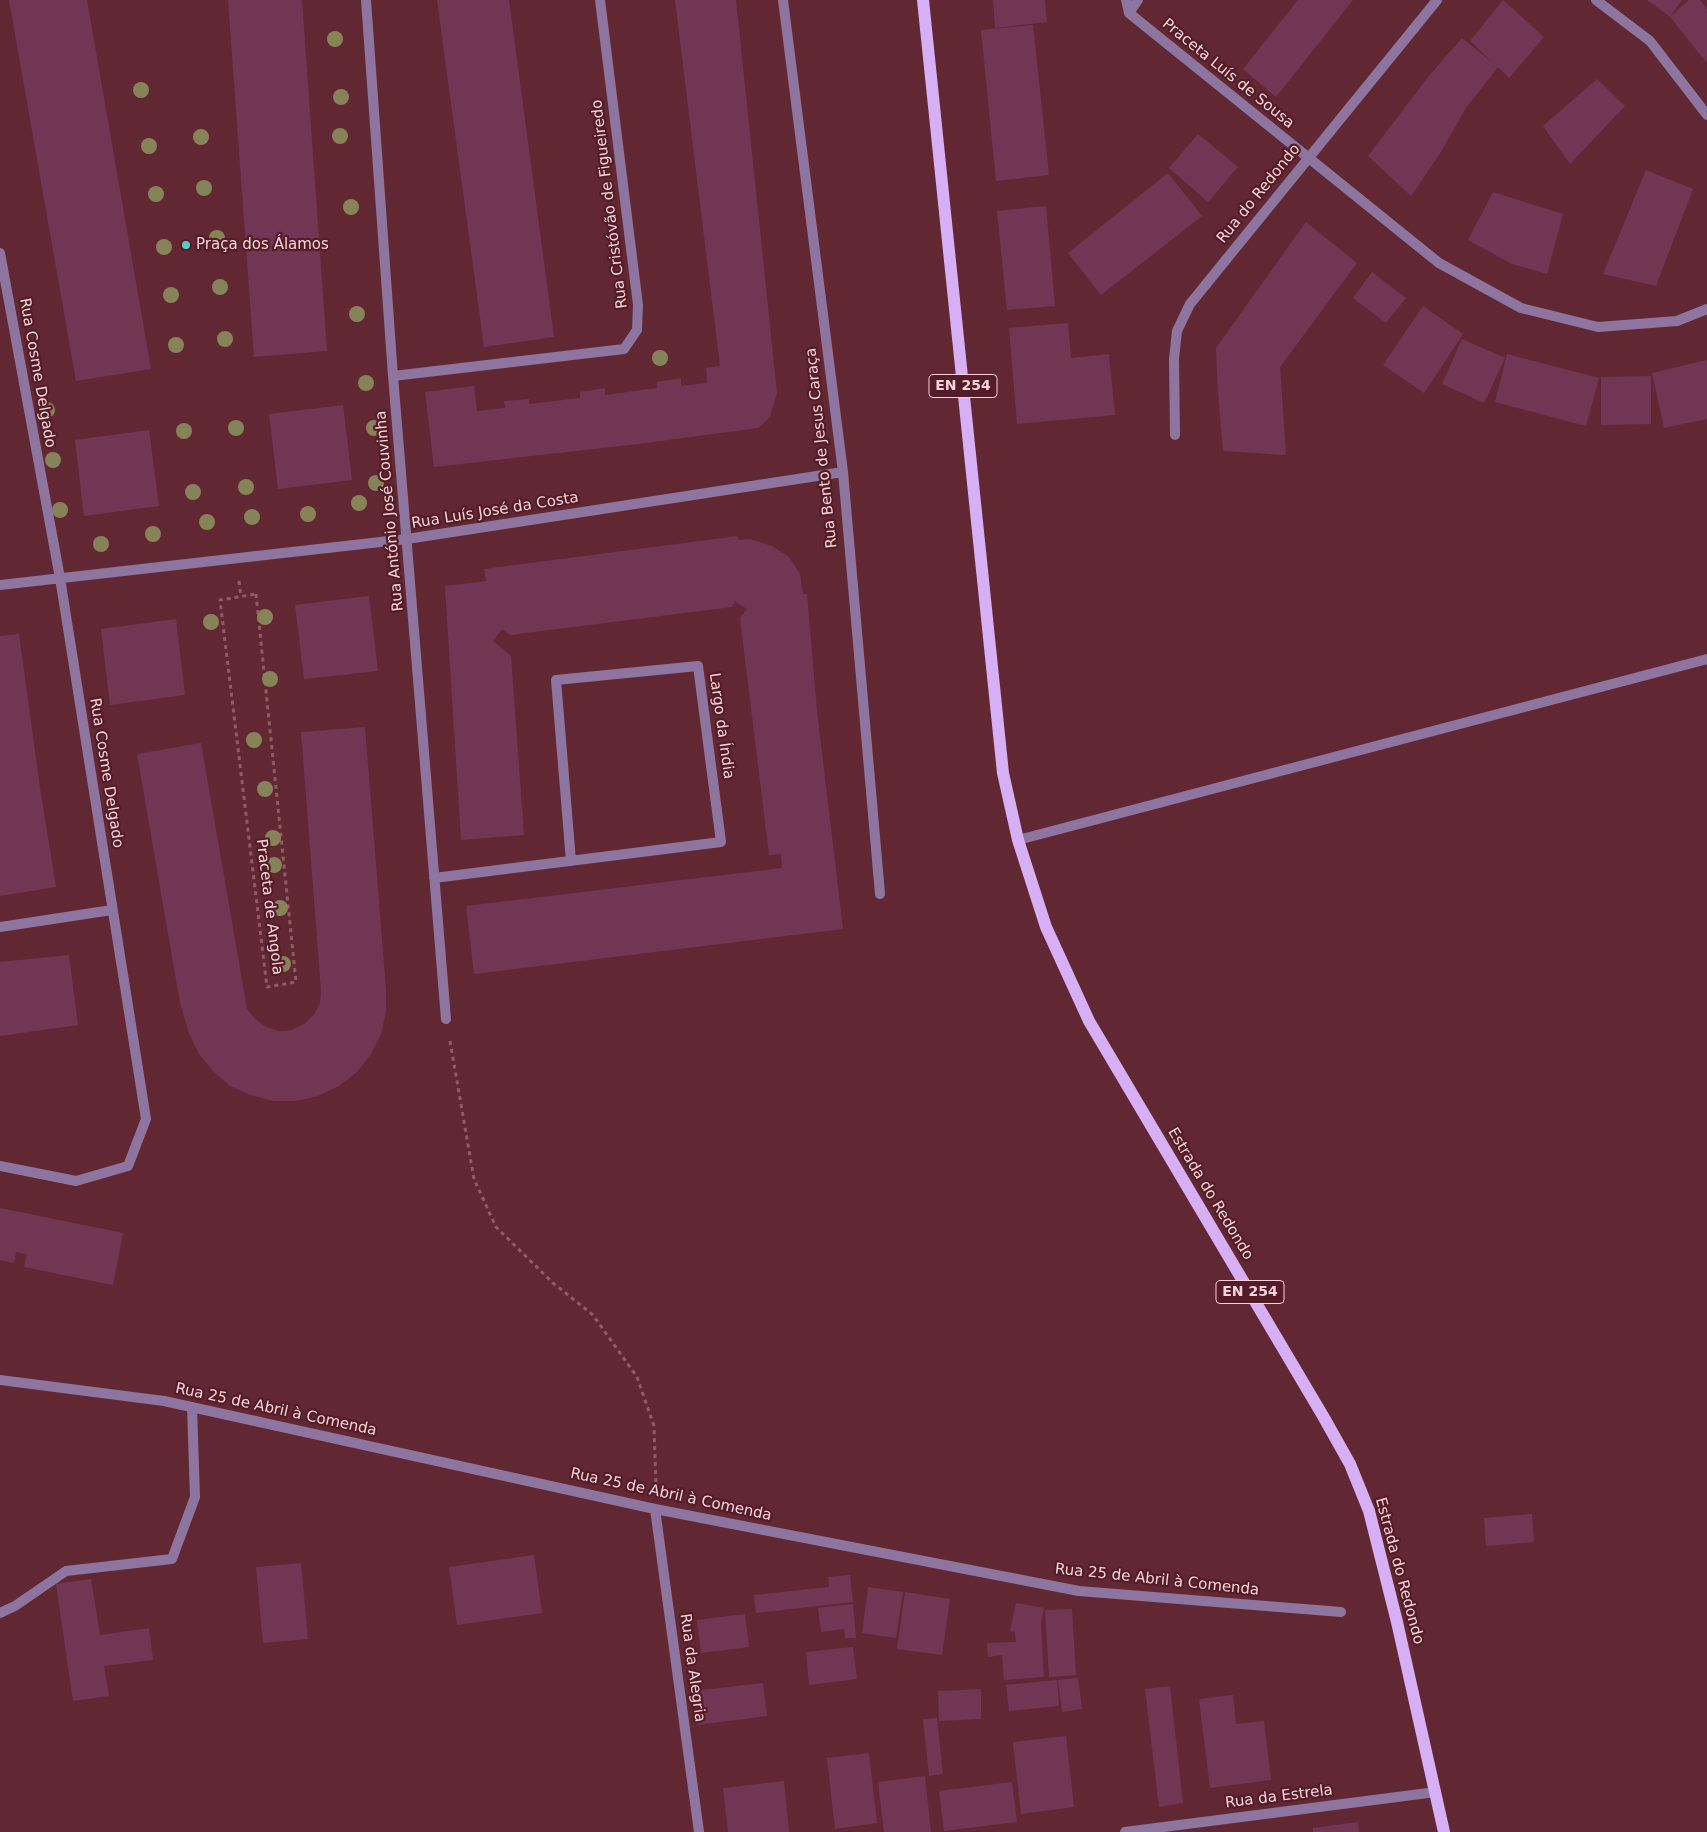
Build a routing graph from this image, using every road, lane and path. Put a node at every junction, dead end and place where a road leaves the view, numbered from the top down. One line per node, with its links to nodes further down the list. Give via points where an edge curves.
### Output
1 (366, 0): 14 (street, Rua António José Couvinha)
2 (600, 0): 14 (street, Rua Cristóvão de Figueiredo, via 638,305 637,330 624,350)
3 (783, 0): 16 (street, Rua Bento de Jesus Caraça)
4 (923, 0): 22 (main road, Estrada do Redondo / EN 254, via 1003,773)
5 (1126, 0): 9 (street)
6 (1138, 0): 9 (street)
7 (1437, 0): 11 (street, Rua do Redondo)
8 (1596, 0): 10 (street, via 1650,41)
9 (1129, 13): 11 (street, Praceta Luís de Sousa)
10 (1707, 115)
11 (1308, 158): 13 (street, Praceta Luís de Sousa, via 1439,264 1521,308 1598,327 1677,321); 15 (street, Rua do Redondo, via 1190,304 1177,331)
12 (0, 253): 18 (street, Rua Cosme Delgado)
13 (1707, 309)
14 (394, 376): 17 (street, Rua António José Couvinha)
15 (1175, 435)
16 (843, 472): 17 (street, Rua Luís José da Costa); 25 (street, Rua Bento de Jesus Caraça)
17 (407, 539): 18 (street, Rua Luís José da Costa); 24 (street, Rua António José Couvinha)
18 (60, 578): 19 (street, Rua Luís José da Costa); 26 (street, Rua Cosme Delgado)
19 (0, 585)
20 (256, 594): 20 (path, Praceta de Angola, via 296,982 267,987 220,600)
21 (1707, 659): 22 (street)
22 (1018, 840): 35 (main road, Estrada do Redondo / EN 254, via 1046,927 1089,1021 1350,1464 1369,1511 1380,1552)
23 (571, 861): 23 (street, Largo da Índia, via 721,842 698,666 556,680); 24 (street, Largo da Índia)
24 (434, 878): 28 (street, Rua António José Couvinha)
25 (880, 894)
26 (112, 910): 27 (street); 29 (street, Rua Cosme Delgado, via 146,1119 128,1166 76,1181)
27 (0, 927)
28 (446, 1019): 32 (path, via 474,1179 496,1227 553,1283 593,1315 637,1377 654,1426)
29 (0, 1166)
30 (0, 1380): 31 (street, Rua 25 de Abril à Comenda)
31 (192, 1407): 32 (street, Rua 25 de Abril à Comenda); 34 (street, via 195,1497 172,1559 66,1571)
32 (656, 1509): 33 (street, Rua 25 de Abril à Comenda, via 1079,1590); 36 (street, Rua da Alegria)
33 (1341, 1612)
34 (0, 1613)
35 (1436, 1792): 37 (street, Rua da Estrela); 38 (main road, Estrada do Redondo / EN 254)
36 (699, 1832)
37 (1125, 1832)
38 (1444, 1832)

